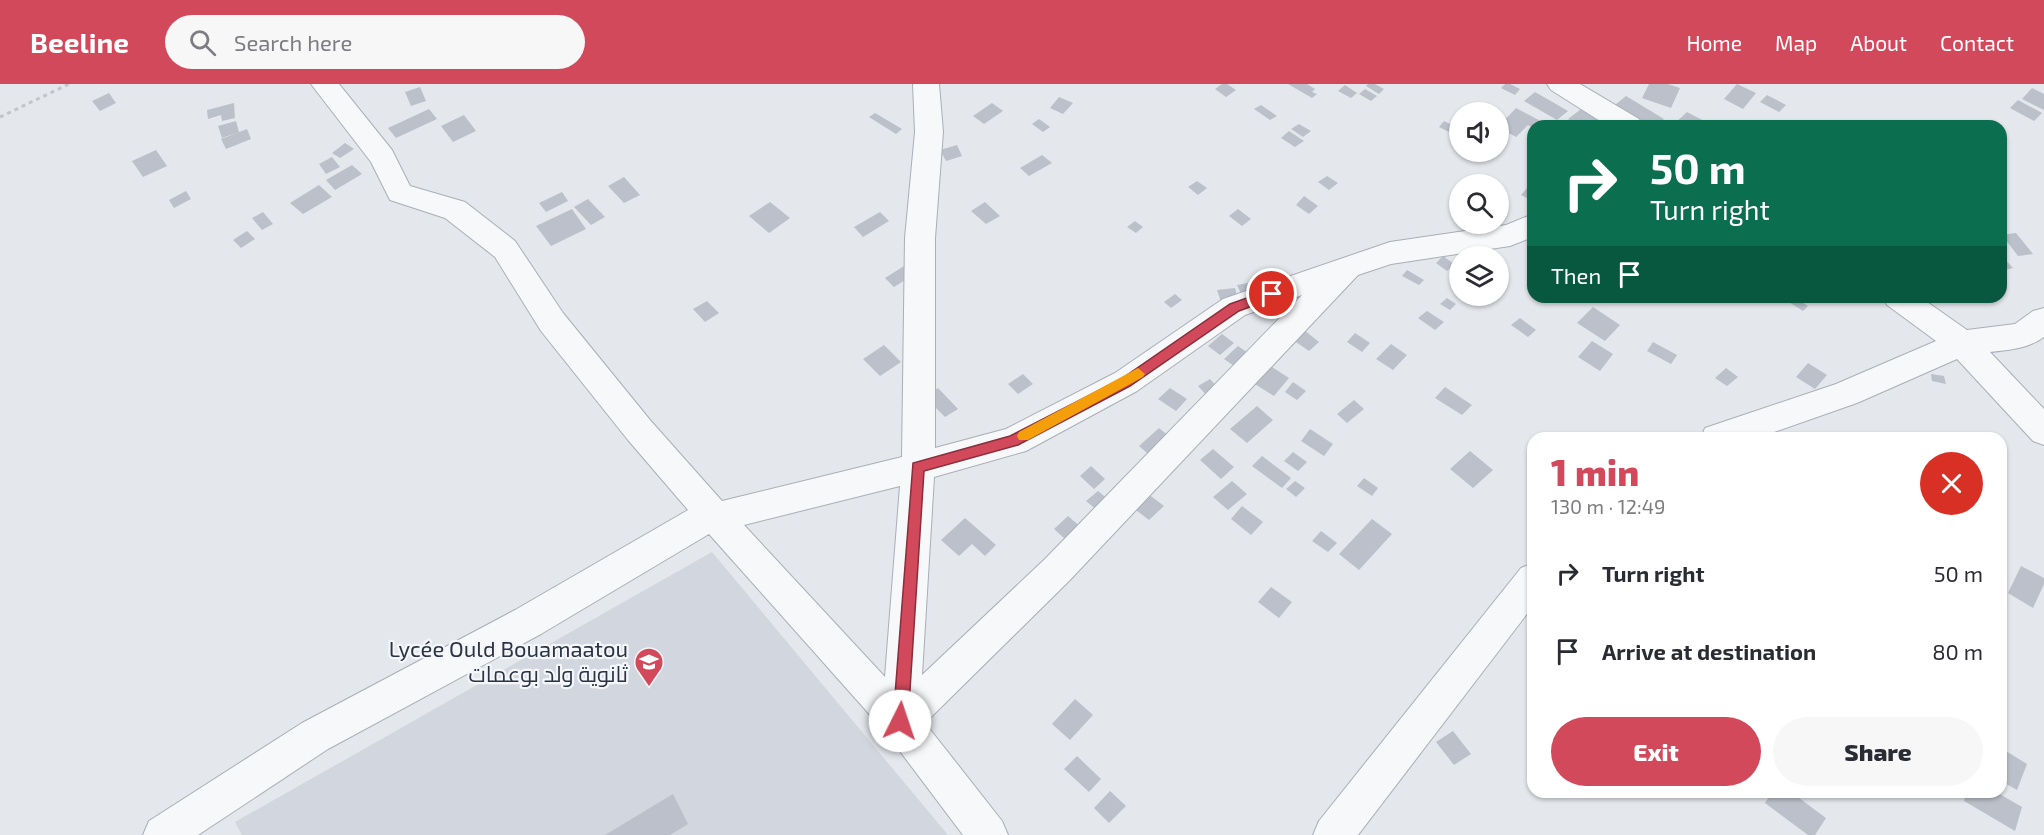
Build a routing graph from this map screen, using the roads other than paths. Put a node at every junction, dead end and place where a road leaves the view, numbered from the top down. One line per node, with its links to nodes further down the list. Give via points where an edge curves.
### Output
1 (324, 84): 14 (street, via 382,157 400,193 455,210 505,249 552,322)
2 (926, 84): 13 (street, via 929,132 920,238)
3 (1560, 84): 4 (street)
4 (1606, 106): 5 (street)
5 (1622, 120)
6 (1527, 228): 7 (street, via 1510,235 1390,253)
7 (1348, 267): 13 (street, via 1234,307 1125,382 1014,441); 16 (street, via 1057,570)
8 (1906, 303): 10 (street)
9 (2044, 320): 10 (street, via 2022,336)
10 (1962, 343): 11 (street); 12 (street, via 1846,394)
11 (2044, 431)
12 (1735, 432)
13 (918, 467): 14 (street); 16 (street)
14 (715, 517): 16 (street); 17 (street, via 695,522 528,622 315,736)
15 (1527, 587): 19 (street)
16 (900, 721): 18 (street)
17 (163, 835)
18 (988, 835)
19 (1333, 835)

